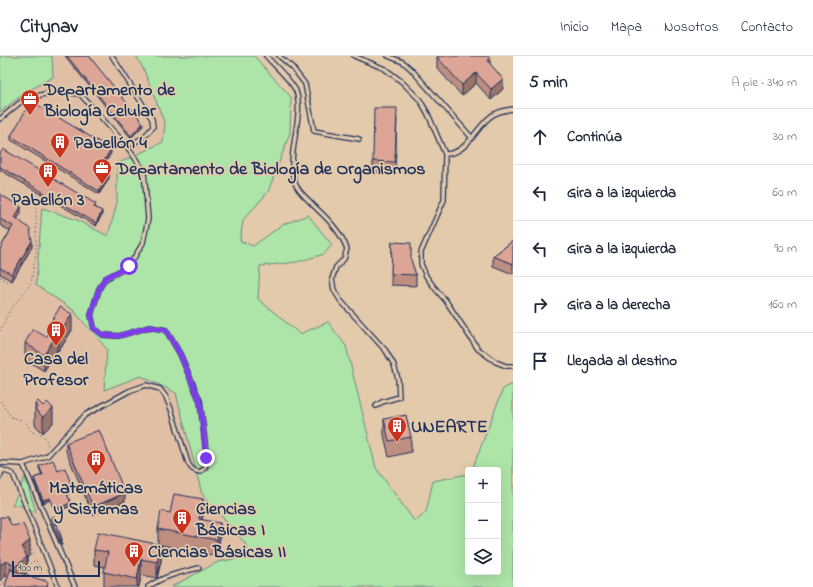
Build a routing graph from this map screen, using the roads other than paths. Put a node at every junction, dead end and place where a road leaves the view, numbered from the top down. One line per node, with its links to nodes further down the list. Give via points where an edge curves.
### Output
1 (112, 56): 10 (lane, via 152,119 152,127 144,137 132,144)
2 (266, 56): 13 (lane, via 295,91 298,104 292,164 295,183 344,239 347,250 332,279 334,290 386,351 394,365 399,397)
3 (279, 56): 9 (lane, via 292,67 305,84 314,131)
4 (354, 56): 11 (lane, via 385,69 420,100)
5 (388, 56): 8 (lane, via 403,62 411,69)
6 (513, 109): 8 (lane, via 490,117)
7 (0, 119): 10 (lane, via 23,100 55,91 80,94)
8 (472, 138): 11 (lane, via 466,146 455,153)
9 (359, 139)
10 (124, 142): 15 (lane, via 144,171 148,219 143,243 129,266 105,278 99,289 91,314 94,328 103,335 119,336 149,327 166,330 180,354 200,401 205,468 200,472 190,468 166,397 160,389 146,386 129,391 85,415 47,456)
11 (445, 154): 12 (lane, via 444,200 420,252 422,264 430,281 478,350 496,362)
12 (513, 366)
13 (376, 406)
14 (0, 463): 15 (lane)
15 (23, 464): 20 (lane)
16 (1, 470): 17 (lane); 19 (lane, via 12,474)
17 (0, 477)
18 (199, 568): 21 (lane, via 177,573)
19 (58, 587)
20 (75, 587)
21 (148, 587)

